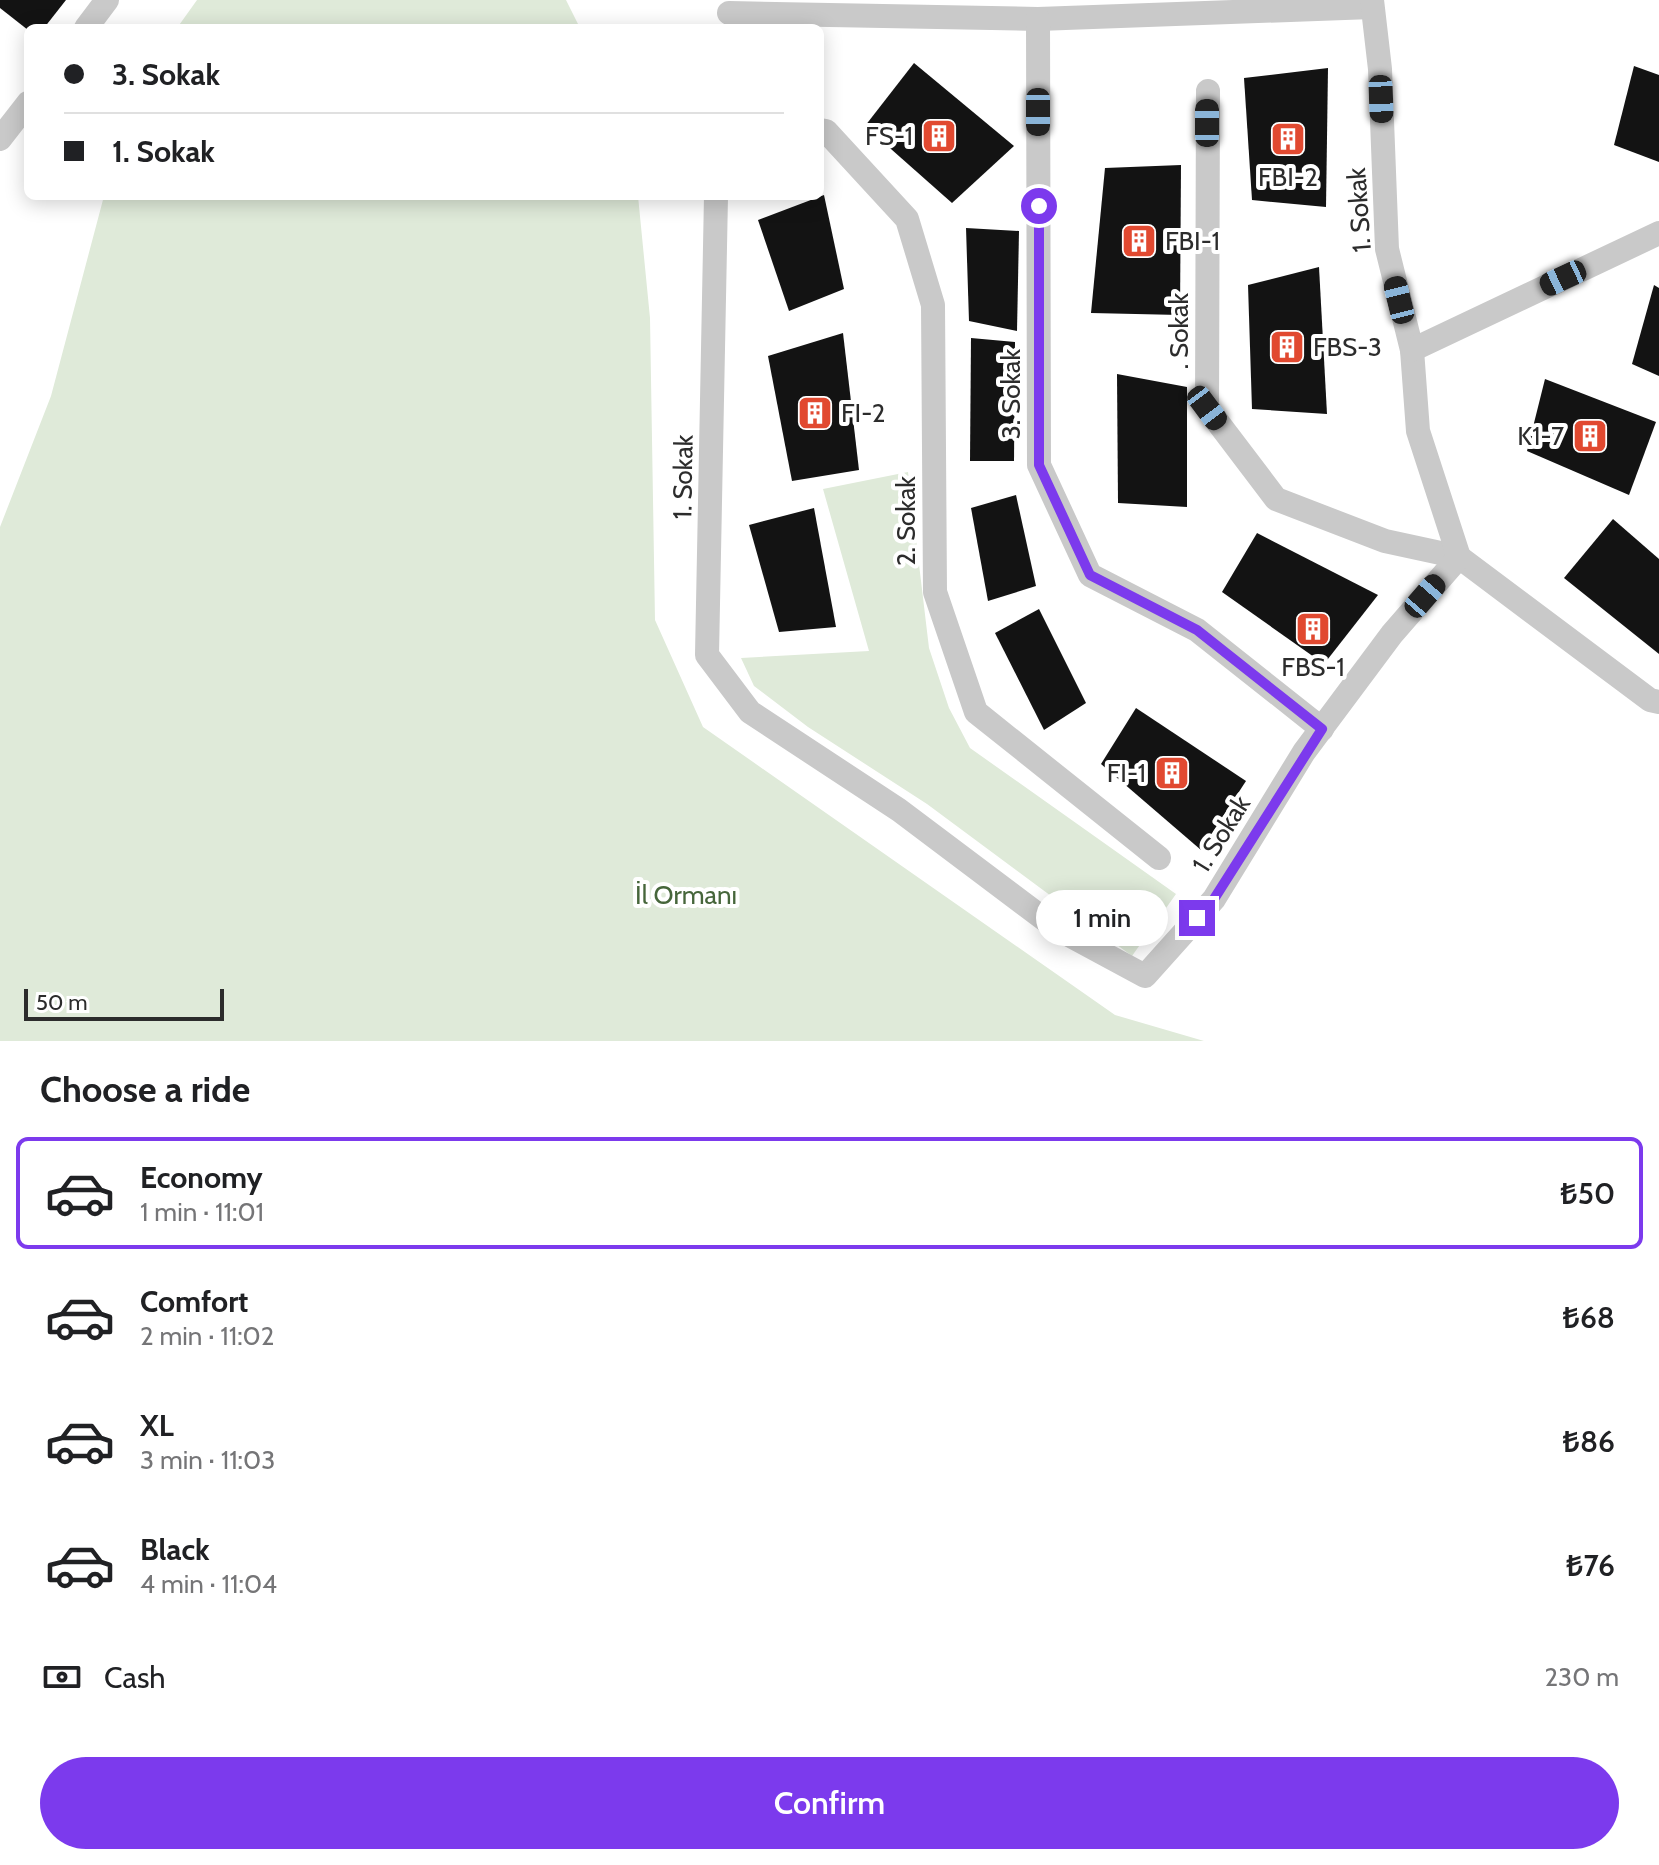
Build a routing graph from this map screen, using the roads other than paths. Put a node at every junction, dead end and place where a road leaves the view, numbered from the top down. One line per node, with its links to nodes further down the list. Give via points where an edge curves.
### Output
1 (107, 0): 5 (street)
2 (1372, 4): 4 (street); 12 (street, 1. Sokak, via 1380,69 1387,249)
3 (725, 14): 4 (street)
4 (1038, 19): 15 (street, 3. Sokak, via 1039,465 1090,575 1197,630)
5 (89, 24)
6 (1208, 91): 13 (street, . Sokak, via 1207,408 1276,499 1385,541)
7 (24, 108): 9 (street)
8 (824, 131): 16 (street, 2. Sokak, via 907,219 933,305 935,592 976,712)
9 (0, 139)
10 (716, 200): 15 (street, 1. Sokak, via 707,655 750,712 899,810 1056,928 1145,976 1214,899)
11 (1659, 233): 12 (street)
12 (1412, 350): 13 (street, 1. Sokak, via 1418,431)
13 (1459, 557): 14 (street); 15 (street, 1. Sokak, via 1392,634)
14 (1659, 702)
15 (1322, 729)
16 (1159, 858)

